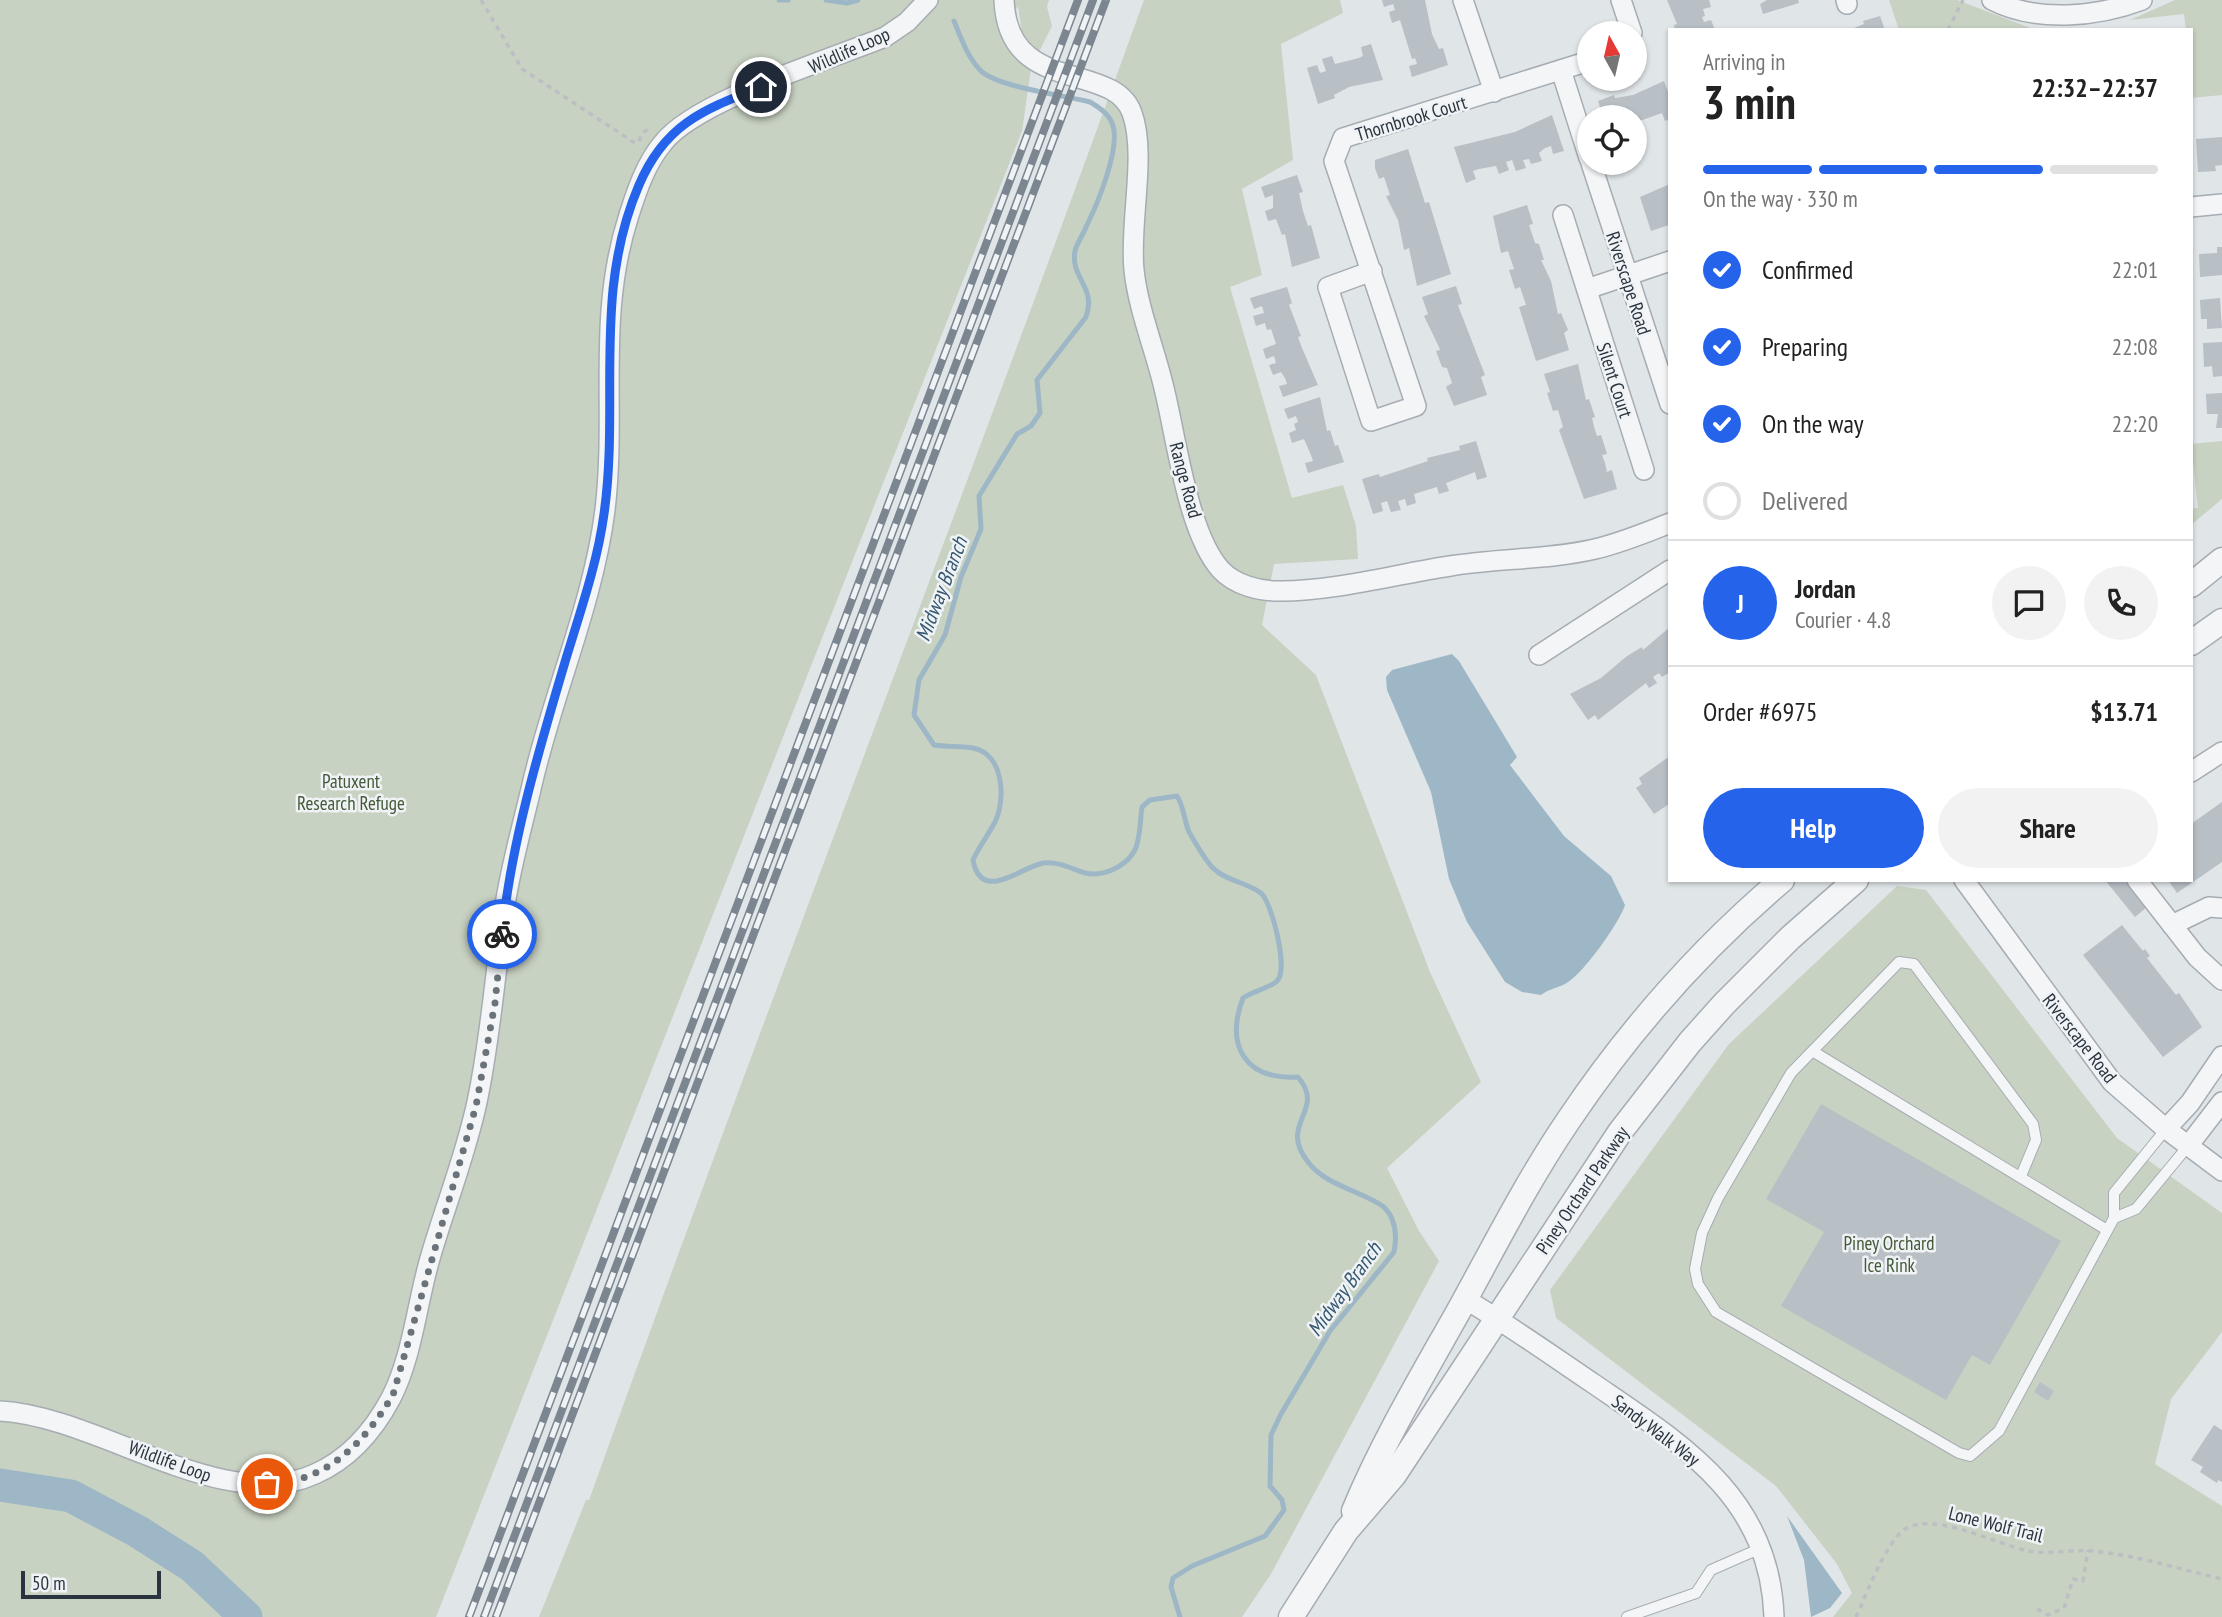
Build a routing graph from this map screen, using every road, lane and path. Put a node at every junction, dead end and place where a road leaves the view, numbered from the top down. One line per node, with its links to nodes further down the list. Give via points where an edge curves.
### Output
1 (481, 0): 16 (path, via 522,69)
2 (928, 0): 54 (street, Wildlife Loop, via 908,22 885,37 682,123 661,144 638,186 610,294 607,371 611,443 593,577 534,775 505,903 495,1003 476,1106 431,1254 405,1361 393,1395 372,1430 343,1459 313,1476 253,1485 183,1467 70,1424)
3 (1004, 0): 27 (street, Range Road, via 1009,32 1019,48 1036,62 1102,86 1122,98 1132,111 1137,157 1134,270 1191,505 1206,547 1222,571 1248,587 1278,591 1593,550)
4 (1464, 0): 14 (street)
5 (1620, 0): 9 (street)
6 (1963, 0): 11 (path)
7 (1992, 0): 10 (street)
8 (2142, 0): 10 (street)
9 (1628, 21)
10 (2082, 22)
11 (1949, 28)
12 (1577, 65): 13 (street)
13 (1561, 70): 14 (street); 15 (street, Riverscape Road)
14 (1494, 92): 22 (street, Thornbrook Court, via 1343,138 1334,161)
15 (1577, 120)
16 (638, 145)
17 (1595, 175): 23 (street, Riverscape Road)
18 (2222, 204): 19 (street)
19 (2193, 207)
20 (1563, 215): 24 (street, Silent Court)
21 (1668, 262): 23 (street)
22 (1372, 271): 22 (street, Thornbrook Court, via 1416,406 1371,421 1328,287)
23 (1627, 276): 24 (street); 25 (street, Riverscape Road)
24 (1587, 289): 26 (street, Silent Court)
25 (1668, 398)
26 (1644, 470)
27 (1668, 524)
28 (2222, 560): 30 (street)
29 (1668, 571): 33 (street)
30 (2193, 583)
31 (2222, 621): 32 (street)
32 (2193, 642)
33 (1539, 655)
34 (2222, 752): 35 (street)
35 (2193, 771)
36 (1780, 882): 52 (street, Piney Orchard Parkway, via 1692,967 1618,1054 1535,1174)
37 (1854, 882): 53 (street, Piney Orchard Parkway, via 1790,938 1690,1042 1606,1151)
38 (1965, 882): 46 (street, Riverscape Road, via 2112,1082)
39 (2139, 882): 41 (street)
40 (2222, 908): 41 (street, via 2208,907)
41 (2172, 925): 42 (street)
42 (2222, 980)
43 (1814, 1052): 49 (lane); 49 (lane, via 1899,962 1914,964 2033,1125 2036,1140); 51 (lane, via 1791,1073 1702,1233 1695,1269 1698,1284 1716,1312 1947,1447 1970,1456 1999,1431)
44 (2222, 1056): 46 (street)
45 (2222, 1102): 47 (street)
46 (2166, 1129): 47 (street, Riverscape Road); 50 (lane, via 2114,1193)
47 (2188, 1146): 48 (street, Riverscape Road); 50 (lane, via 2136,1209)
48 (2222, 1171)
49 (2021, 1176): 51 (lane)
50 (2114, 1218): 51 (lane)
51 (2107, 1230)
52 (1465, 1299): 53 (street, Sandy Walk Way); 55 (street, Piney Orchard Parkway, via 1376,1460)
53 (1497, 1318): 55 (street, Piney Orchard Parkway, via 1394,1475); 56 (street, Sandy Walk Way, via 1699,1458 1734,1499)
54 (0, 1411)
55 (1346, 1531): 60 (street, Piney Orchard Parkway)
56 (1759, 1549): 61 (lane, via 1711,1570 1696,1594); 62 (street, Sandy Walk Way, via 1766,1564)
57 (2088, 1550): 58 (path, Lone Wolf Trail); 59 (path, via 2083,1580 2073,1579 2064,1608 2049,1615); 63 (path, Lone Wolf Trail, via 2029,1551 1934,1523 1916,1524 1902,1530 1891,1545)
58 (2222, 1579)
59 (2037, 1609)
60 (1291, 1617)
61 (1628, 1617)
62 (1774, 1617)
63 (1856, 1617)

